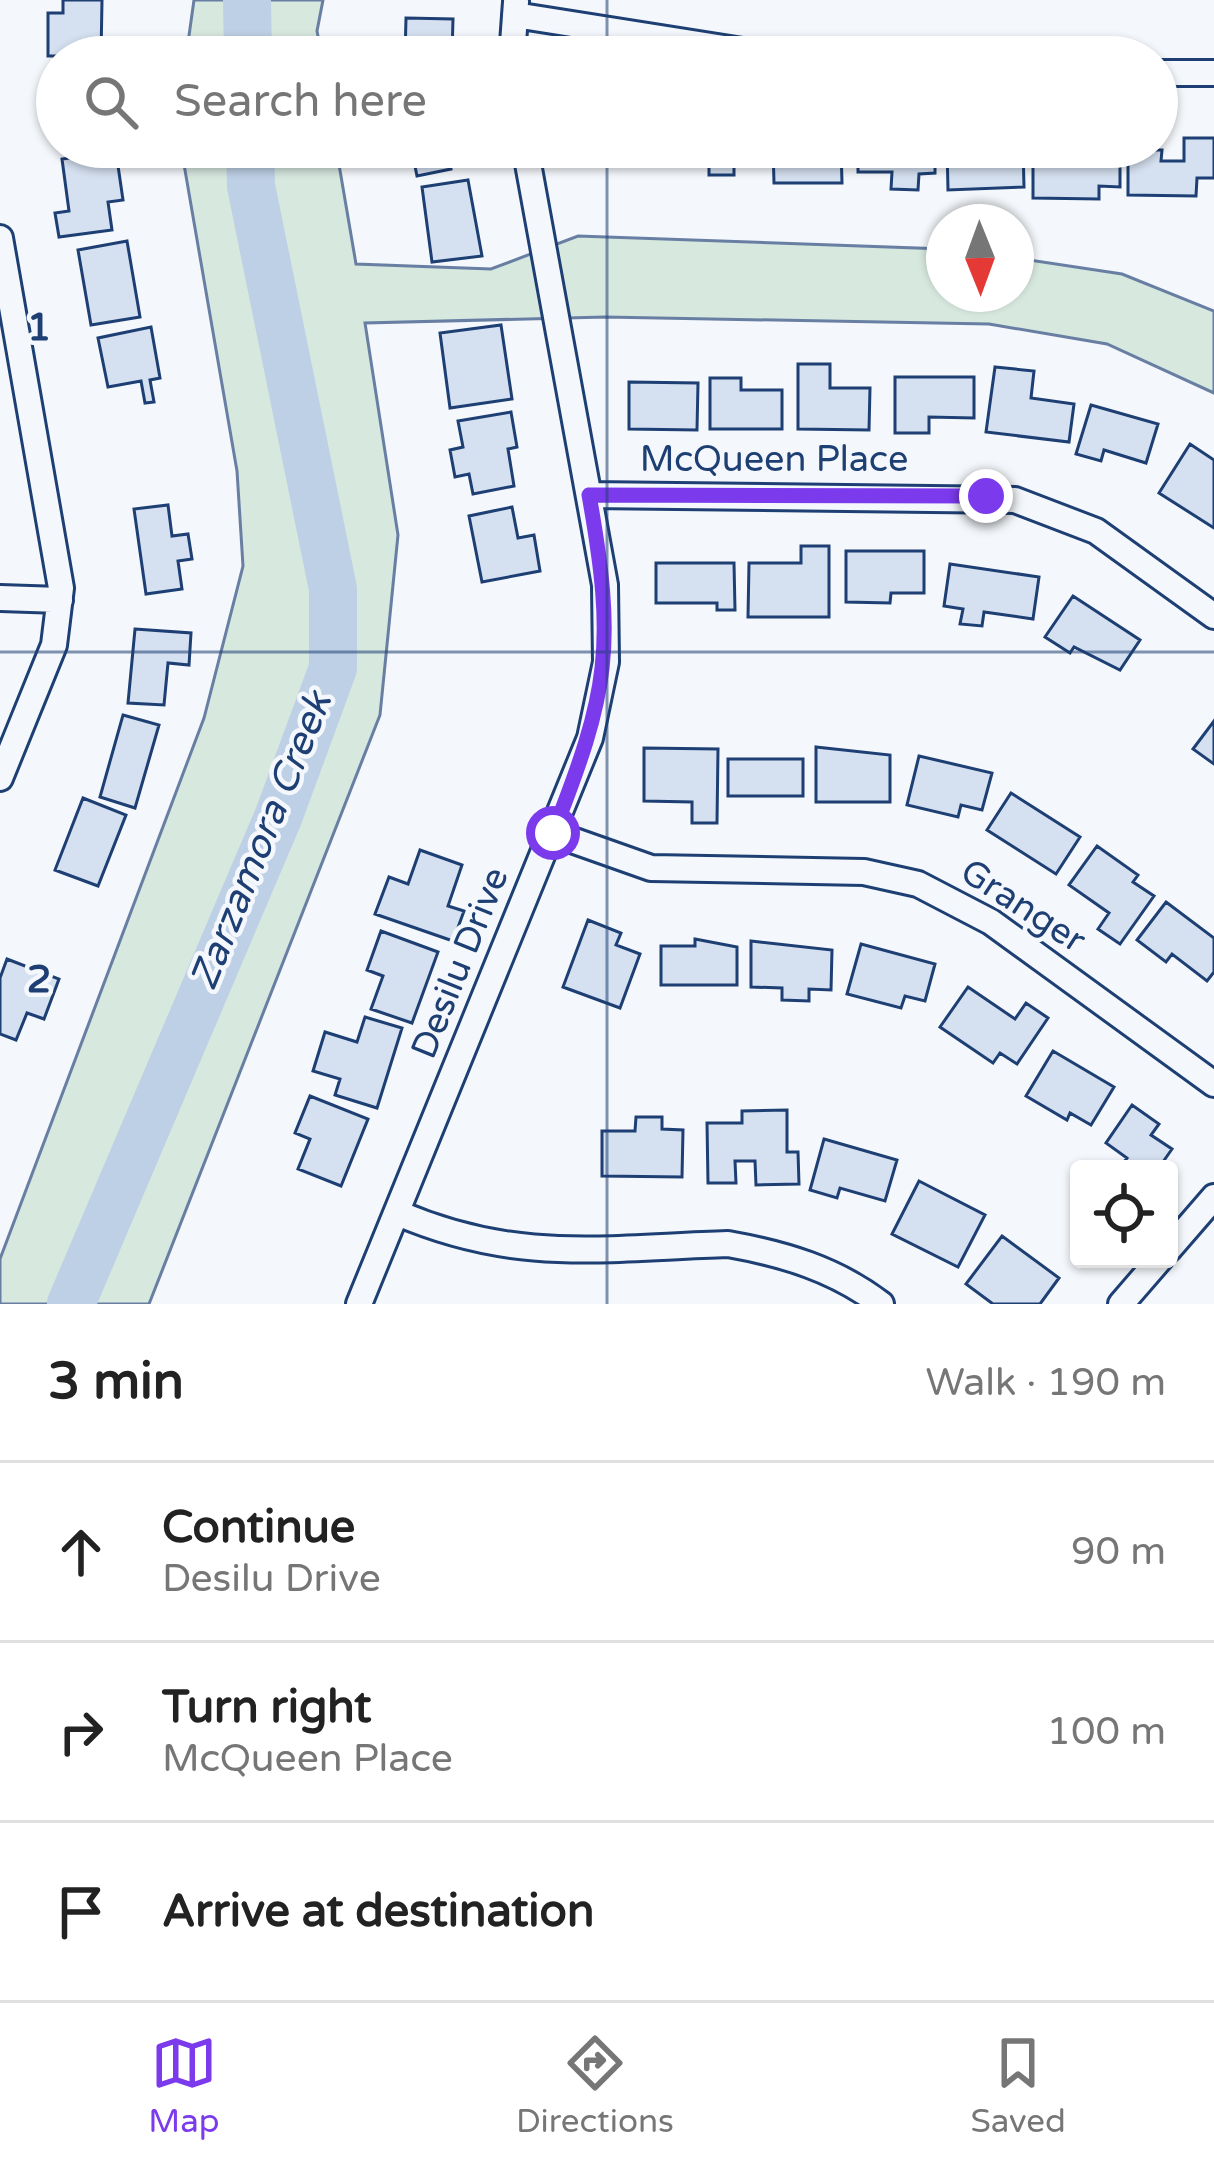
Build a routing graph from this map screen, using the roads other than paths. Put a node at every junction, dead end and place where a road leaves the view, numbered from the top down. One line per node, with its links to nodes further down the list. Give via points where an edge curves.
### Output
1 (516, 7): 2 (street)
2 (670, 36)
3 (1178, 73): 4 (street)
4 (1214, 73)
5 (529, 168): 7 (street, Desilu Drive)
6 (0, 238): 9 (street)
7 (589, 495): 10 (street, McQueen Place, via 1015,500 1096,531); 12 (street, Desilu Drive, via 605,585 606,662 590,738)
8 (0, 598): 9 (street)
9 (60, 601): 11 (street, via 54,645)
10 (1214, 616)
11 (0, 778)
12 (553, 833): 13 (street, Granger, via 651,868 864,872 918,884 992,922); 15 (street, Desilu Drive)
13 (1214, 1084)
14 (1214, 1197): 16 (street)
15 (398, 1213): 19 (street, Desilu Drive); 20 (street, via 508,1249 763,1250 830,1273)
16 (1178, 1239)
17 (1154, 1268): 18 (street)
18 (1130, 1301)
19 (359, 1304)
20 (881, 1304)

